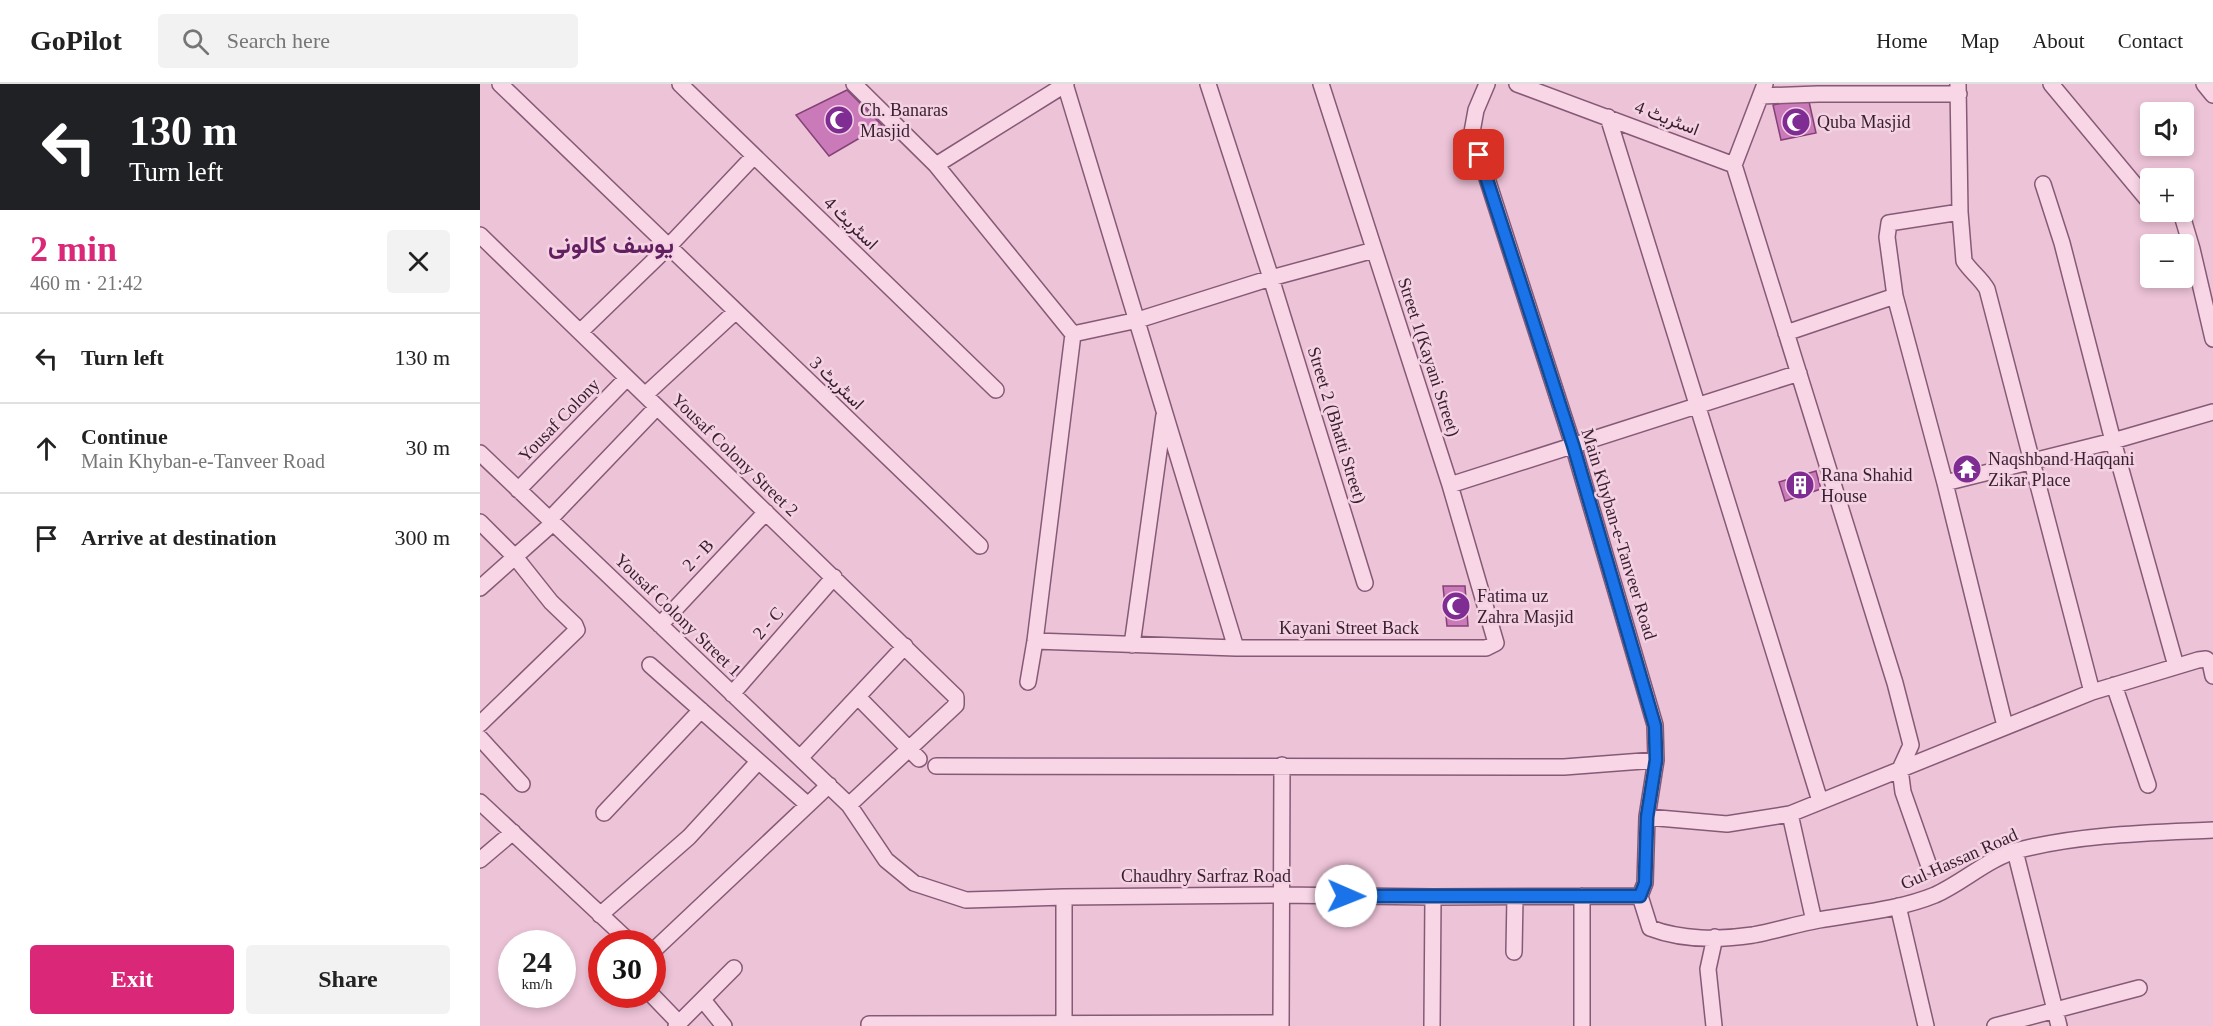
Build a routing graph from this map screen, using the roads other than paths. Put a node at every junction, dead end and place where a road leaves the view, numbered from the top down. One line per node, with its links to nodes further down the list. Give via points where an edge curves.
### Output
1 (500, 84): 24 (street, اسٹریٹ 3)
2 (680, 84): 16 (street, اسٹریٹ 4)
3 (854, 84): 17 (street)
4 (1066, 84): 17 (street); 29 (street)
5 (1208, 84): 26 (street, Street 2 (Bhatti Street))
6 (1321, 84): 25 (street, Street 1(Kayani Street))
7 (1487, 84): 43 (street, Main Khyban-e-Tanveer Road, via 1472,132)
8 (1517, 84): 15 (street, اسٹریٹ 4)
9 (2051, 84): 20 (street)
10 (2204, 84): 14 (street)
11 (1817, 89): 12 (street); 13 (street)
12 (1959, 89): 21 (street)
13 (1763, 90): 18 (street)
14 (2213, 95)
15 (1608, 117): 18 (street, اسٹریٹ 4); 38 (street)
16 (754, 156): 24 (street); 36 (street, اسٹریٹ 4)
17 (936, 165): 32 (street)
18 (1734, 165): 31 (street)
19 (2043, 184): 42 (street)
20 (2140, 191)
21 (1960, 212): 27 (street, via 1889,223 1887,237); 45 (street, via 1964,261 1987,289)
22 (2184, 222): 33 (street)
23 (480, 235): 30 (street, Yousaf Colony Street 2)
24 (668, 247): 28 (street, اسٹریٹ 3); 30 (street)
25 (1374, 250): 26 (street); 47 (street, Street 1(Kayani Street))
26 (1271, 278): 29 (street); 55 (street, Street 2 (Bhatti Street))
27 (1895, 296): 31 (street); 46 (street)
28 (735, 312): 37 (street); 52 (street, اسٹریٹ 3)
29 (1138, 320): 32 (street); 40 (street)
30 (580, 332): 35 (street, Yousaf Colony Street 2)
31 (1786, 333): 34 (street)
32 (1073, 334): 58 (street)
33 (2213, 339)
34 (1799, 373): 38 (street); 81 (street, via 1911,745)
35 (627, 378): 37 (street, Yousaf Colony Street 2); 48 (street, Yousaf Colony)
36 (996, 390)
37 (645, 395): 39 (street, Yousaf Colony Street 2)
38 (1698, 404): 43 (street); 85 (street)
39 (657, 407): 49 (street, Yousaf Colony Street 2); 51 (street)
40 (1165, 409): 60 (street); 62 (street)
41 (2213, 412): 42 (street)
42 (2113, 441): 45 (street); 64 (street)
43 (1573, 445): 47 (street); 77 (street, Main Khyban-e-Tanveer Road, via 1646,691 1655,726)
44 (480, 453): 48 (street, Yousaf Colony Street 1)
45 (2031, 461): 46 (street); 68 (street)
46 (1945, 483): 73 (street)
47 (1450, 485): 59 (street, Street 1(Kayani Street))
48 (518, 490): 51 (street, Yousaf Colony Street 1)
49 (766, 512): 54 (street, Yousaf Colony Street 2); 57 (street, 2 - B)
50 (480, 522): 53 (street)
51 (551, 522): 53 (street); 57 (street, Yousaf Colony Street 1)
52 (980, 546)
53 (516, 558): 56 (street); 72 (street, via 577,630)
54 (834, 578): 61 (street, Yousaf Colony Street 2); 69 (street, 2 - C)
55 (1365, 583)
56 (480, 588)
57 (660, 625): 69 (street, Yousaf Colony Street 1)
58 (1035, 641): 60 (street, Kayani Street Back); 66 (street)
59 (1496, 643): 62 (street, Kayani Street Back, via 1486,648)
60 (1132, 645): 62 (street, Kayani Street Back)
61 (905, 646): 70 (street); 75 (street, Yousaf Colony Street 2, via 956,697 956,705)
62 (1236, 648)
63 (650, 664): 71 (street)
64 (2176, 666): 65 (street, via 2206,659); 67 (street)
65 (2213, 676)
66 (1028, 682)
67 (2114, 685): 68 (street); 84 (street)
68 (2092, 692): 73 (street)
69 (732, 694): 76 (street, Yousaf Colony Street 1)
70 (858, 698): 75 (street); 76 (street)
71 (701, 710): 87 (street); 89 (street)
72 (480, 724)
73 (2005, 726): 81 (street)
74 (480, 738): 82 (street)
75 (914, 754): 88 (street)
76 (800, 758): 83 (street, Yousaf Colony Street 1)
77 (1656, 760): 79 (street, via 1564,767); 91 (street, Main Khyban-e-Tanveer Road)
78 (757, 763): 104 (street, via 689,837)
79 (1282, 765): 80 (street); 97 (street)
80 (936, 766)
81 (1900, 769): 85 (street); 96 (street, via 1903,792)
82 (522, 784)
83 (829, 785): 87 (street); 88 (street, Yousaf Colony Street 1)
84 (2148, 785)
85 (1820, 801): 90 (street)
86 (480, 802): 93 (street)
87 (808, 805): 108 (street)
88 (849, 805): 100 (street, Chaudhry Sarfraz Road, via 886,860 914,883 966,900)
89 (603, 813)
90 (1790, 814): 91 (street, via 1727,824); 105 (street)
91 (1648, 823): 99 (street, Main Khyban-e-Tanveer Road, via 1645,883)
92 (2213, 830): 94 (street, Gul Hassan Road, via 2092,836)
93 (513, 832): 95 (street); 104 (street)
94 (2015, 851): 103 (street, Gul Hassan Road, via 1970,872 1938,893); 114 (street)
95 (480, 860)
96 (1929, 866)
97 (1281, 895): 100 (street, Chaudhry Sarfraz Road); 101 (street, Chaudhry Sarfraz Road); 117 (street)
98 (1582, 896): 99 (street, Chaudhry Sarfraz Road); 102 (street, Chaudhry Sarfraz Road); 121 (street)
99 (1640, 896): 107 (street, Gul Hassan Road, via 1650,928 1670,936)
100 (1064, 897): 118 (street)
101 (1433, 897): 102 (street, Chaudhry Sarfraz Road); 120 (street)
102 (1515, 897): 109 (street)
103 (1898, 906): 105 (street, Gul Hassan Road); 123 (street)
104 (600, 915): 106 (street)
105 (1815, 921): 107 (street, Gul Hassan Road, via 1752,935)
106 (617, 930)
107 (1715, 937): 122 (street, via 1708,969)
108 (666, 939)
109 (1514, 952)
110 (734, 968): 112 (street)
111 (2139, 988): 114 (street)
112 (703, 1000): 116 (street); 119 (street)
113 (664, 1008): 116 (street)
114 (2055, 1010): 124 (street); 125 (street)
115 (869, 1023): 118 (street)
116 (678, 1024)
117 (1281, 1024): 118 (street)
118 (1064, 1025)
119 (724, 1026)
120 (1432, 1026)
121 (1582, 1026)
122 (1714, 1026)
123 (1926, 1026)
124 (1995, 1026)
125 (2058, 1026)

